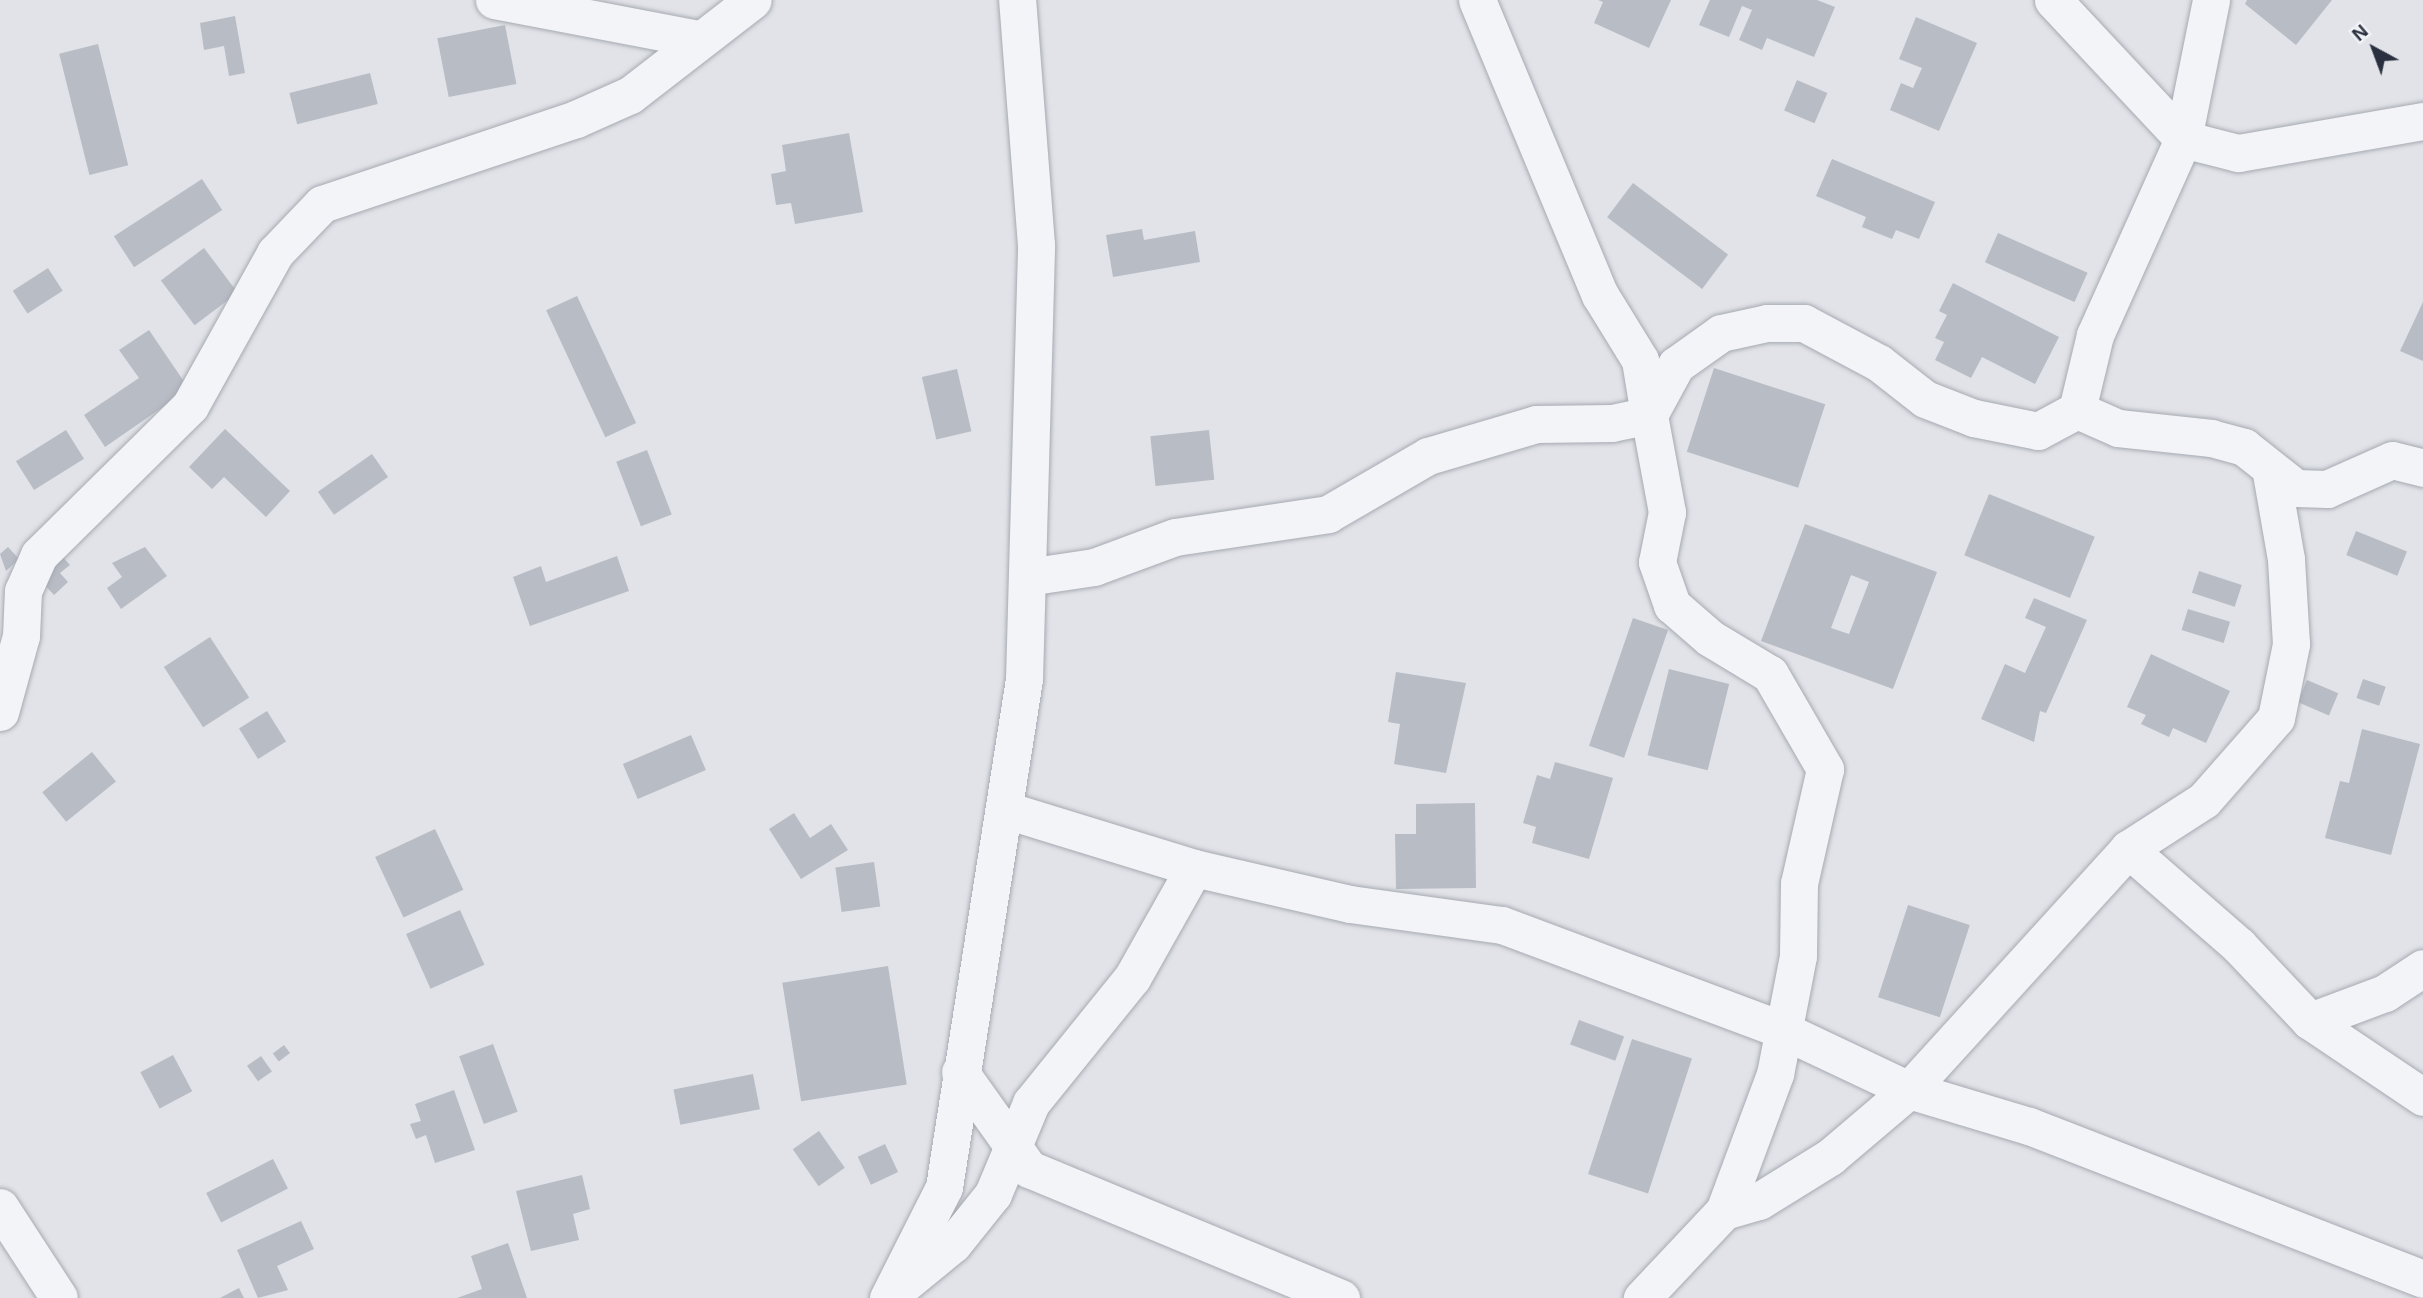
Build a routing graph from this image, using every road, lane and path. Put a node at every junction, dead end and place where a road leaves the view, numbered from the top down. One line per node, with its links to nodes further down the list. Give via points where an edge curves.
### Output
1 (494, 0): 7 (street)
2 (753, 0): 7 (street)
3 (1017, 0): 14 (street, via 1036,244)
4 (1477, 0): 11 (street, via 1600,295 1640,360)
5 (2053, 0): 9 (street)
6 (2211, 0): 9 (street)
7 (699, 39): 15 (street, via 630,95 576,119 322,204 275,253 190,406 39,555 23,591 21,636)
8 (2423, 121): 9 (street, via 2238,153)
9 (2183, 139): 10 (street, via 2095,335)
10 (2077, 410): 11 (street, via 2038,431 1974,418 1925,399 1879,363 1804,323 1767,323 1721,333 1676,365); 13 (street, via 2118,428 2211,438 2244,447)
11 (1649, 415): 14 (street, via 1612,423 1536,424 1428,456 1328,514 1175,537 1094,566); 21 (street, via 1667,512 1657,562 1672,605 1710,638 1770,674 1825,769 1799,883 1798,956)
12 (2423, 468): 13 (street, via 2392,460 2327,489 2296,488)
13 (2271, 473): 17 (street, via 2286,559 2291,644 2276,718 2204,800)
14 (1027, 577): 16 (street, via 1024,679)
15 (0, 712)
16 (1006, 810): 18 (street); 22 (street)
17 (2128, 849): 20 (street, via 2238,946); 23 (street)
18 (1194, 868): 21 (street, via 1350,904 1502,925); 25 (street, via 1132,978 1031,1103)
19 (2423, 968): 20 (street, via 2385,993)
20 (2310, 1021): 24 (street)
21 (1780, 1028): 23 (street); 27 (street, via 1775,1074)
22 (960, 1072): 25 (street); 29 (street, via 944,1187)
23 (1909, 1090): 27 (street, via 1830,1157 1759,1201); 28 (street, via 2029,1126)
24 (2423, 1097)
25 (1012, 1148): 29 (street, via 993,1194 953,1244); 31 (street, via 1030,1169)
26 (0, 1207): 30 (street)
27 (1724, 1211): 32 (street)
28 (2423, 1279)
29 (889, 1297)
30 (59, 1298)
31 (1341, 1298)
32 (1642, 1298)

